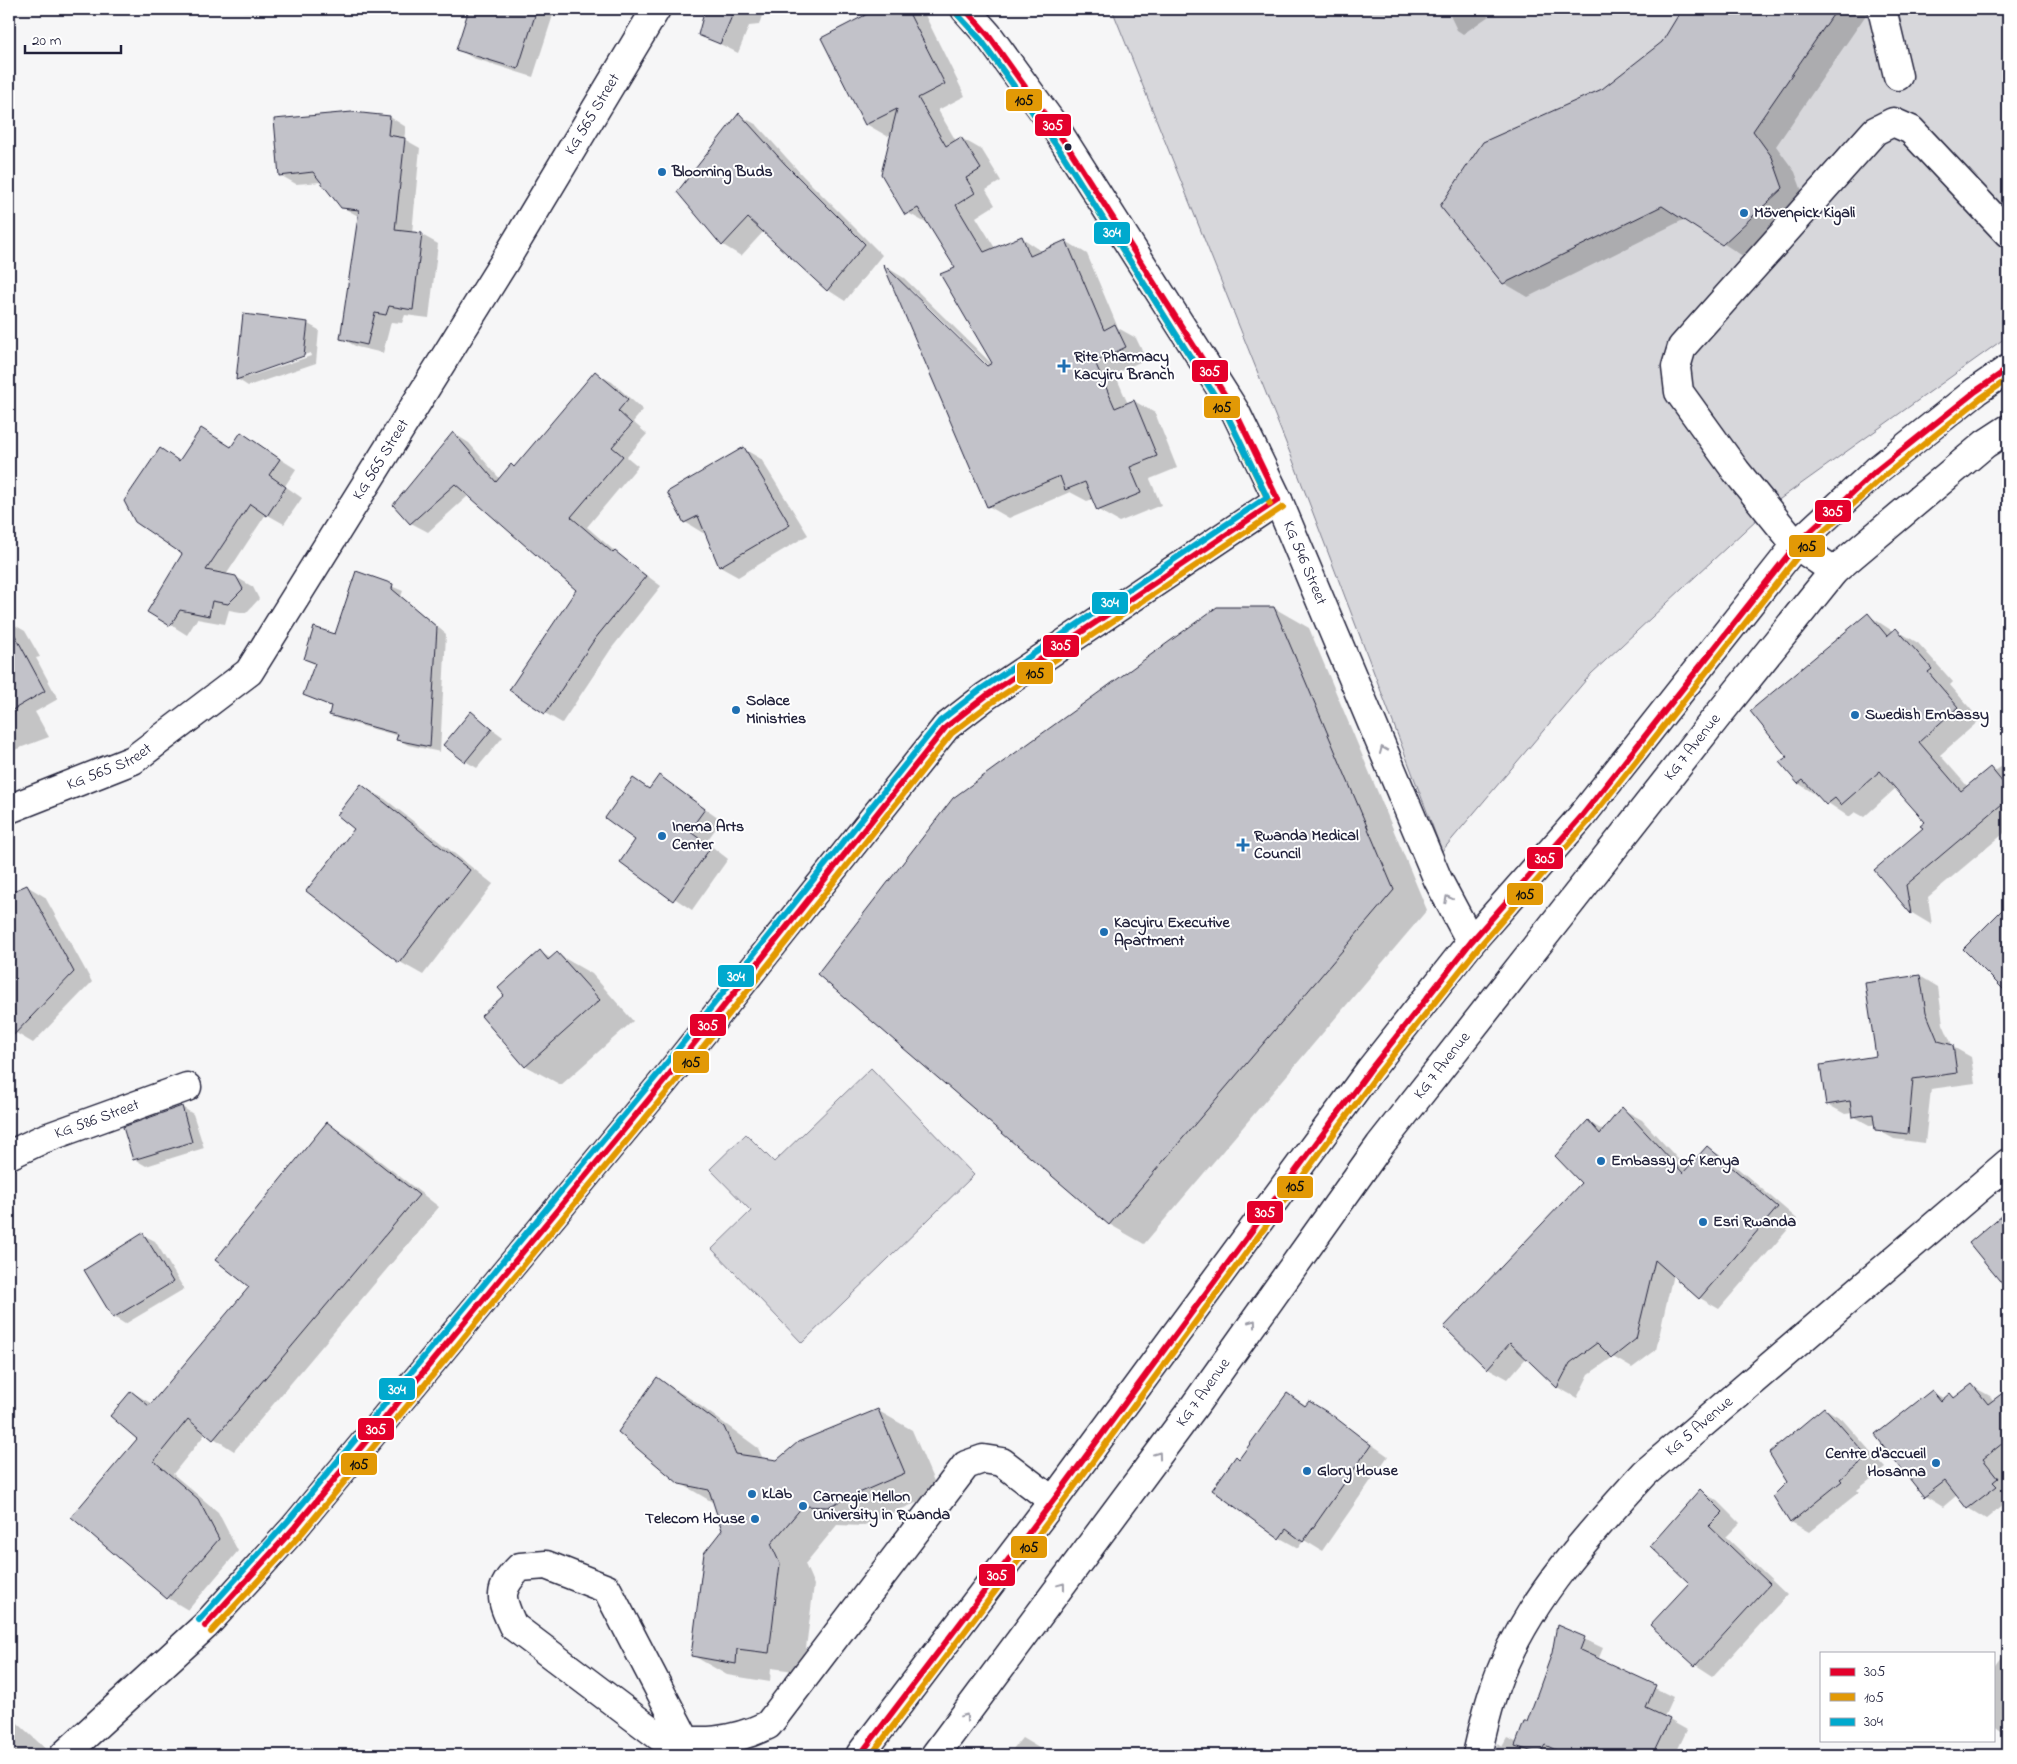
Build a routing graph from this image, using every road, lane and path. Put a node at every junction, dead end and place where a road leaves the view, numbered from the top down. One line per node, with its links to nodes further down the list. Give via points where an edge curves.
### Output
1 (656, 9): 11 (street, KG 565 Street, via 503,264 249,672 133,760)
2 (965, 9): 8 (street, KG 546 Street, via 988,35 1055,127 1235,411)
3 (1882, 9): 4 (street)
4 (1898, 76)
5 (2008, 233): 9 (street, via 1911,130 1893,122 1875,131 1682,347 1676,367 1679,392 1736,471)
6 (2008, 369): 9 (street, via 1877,470)
7 (2008, 430): 10 (street, KG 7 Avenue, via 1985,444)
8 (1278, 500): 12 (street, KG 546 Street, one-way to 8, via 1438,880); 18 (street, via 986,696 946,727 665,1080 295,1527 205,1626)
9 (1796, 545): 10 (street); 12 (street, via 1581,817)
10 (1834, 571): 20 (street, KG 7 Avenue, one-way to 10, via 1195,1405 1380,1145)
11 (9, 809)
12 (1471, 942): 16 (street, via 1370,1070)
13 (187, 1087): 14 (street, KG 586 Street, via 42,1139)
14 (9, 1155)
15 (2008, 1163): 21 (street, KG 5 Avenue, via 1645,1474 1601,1521 1555,1578 1519,1634 1490,1700)
16 (1053, 1501): 17 (street, via 1002,1462 983,1460 966,1465 768,1725 746,1735 706,1742); 19 (street)
17 (686, 1741): 17 (street, via 660,1737 513,1626 502,1601 506,1581 520,1567 546,1564 607,1589)
18 (64, 1755)
19 (860, 1755)
20 (935, 1755)
21 (1477, 1755)

